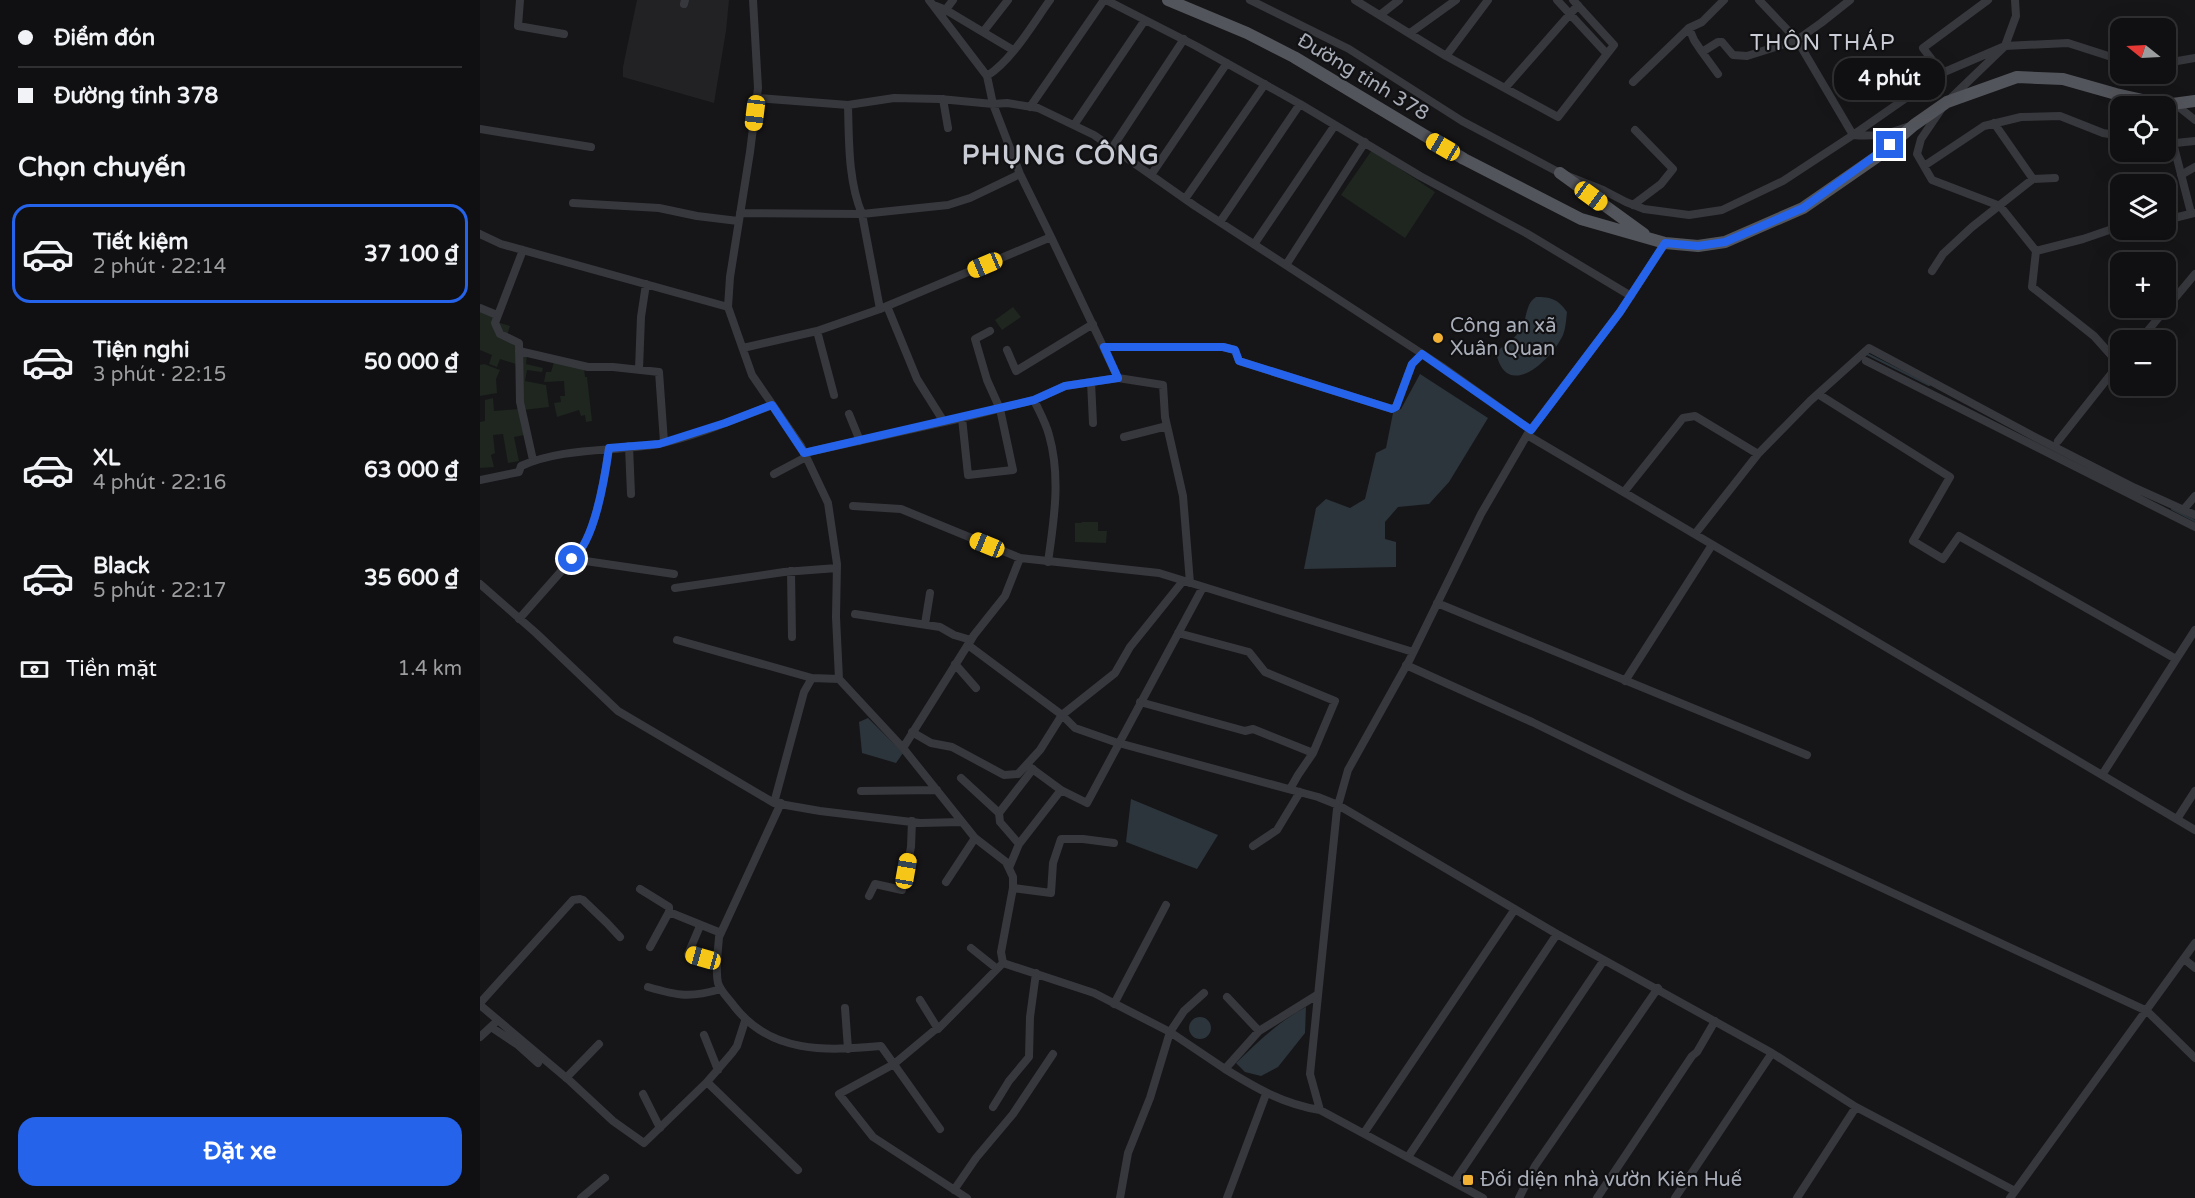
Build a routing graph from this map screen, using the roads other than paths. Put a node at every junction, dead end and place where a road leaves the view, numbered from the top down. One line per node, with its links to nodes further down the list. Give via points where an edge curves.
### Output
1 (520, 0): 28 (street, via 518,26)
2 (753, 0): 47 (street)
3 (953, 0): 21 (street)
4 (1008, 0): 26 (street)
5 (1050, 0): 32 (street)
6 (1105, 0): 24 (street); 56 (street)
7 (1168, 0): 93 (main road, Đường tỉnh 378, via 1294,57 1464,159 1581,219)
8 (1250, 0): 75 (street, via 1349,49 1462,121)
9 (1355, 0): 23 (street)
10 (1399, 0): 23 (street)
11 (1456, 0): 27 (street)
12 (1488, 0): 35 (street)
13 (1557, 0): 22 (street)
14 (1724, 0): 25 (street, via 1702,22)
15 (1759, 0): 30 (street)
16 (1850, 0): 30 (street)
17 (1988, 0): 40 (street, via 1923,48)
18 (2015, 0): 31 (street, via 2016,16)
19 (932, 3): 21 (street)
20 (1575, 3): 22 (street); 34 (street, via 1614,45)
21 (944, 13): 26 (street); 42 (street)
22 (1570, 14): 34 (street); 45 (street)
23 (1380, 15): 27 (street)
24 (1145, 20): 29 (street); 61 (street)
25 (1689, 28): 33 (street); 43 (street)
26 (983, 32): 32 (street)
27 (1410, 33): 35 (street)
28 (564, 34)
29 (1184, 39): 39 (street); 71 (street)
30 (1797, 40): 33 (street, via 1747,56 1733,55 1722,42); 66 (street)
31 (2006, 46): 36 (street, via 2068,43); 40 (street); 50 (street)
32 (1013, 50): 42 (street)
33 (1702, 52): 41 (street)
34 (1607, 54): 45 (street, via 1558,117)
35 (1446, 56): 45 (street)
36 (2110, 56)
37 (2195, 58): 38 (street)
38 (2176, 61)
39 (1227, 63): 44 (street); 77 (street)
40 (1942, 73): 66 (street)
41 (1718, 74)
42 (987, 76): 51 (street)
43 (1633, 82)
44 (1265, 84): 52 (street); 81 (street)
45 (1505, 88)
46 (2128, 96): 50 (main road, Đường tỉnh 378, via 2063,79 2017,77)
47 (757, 98): 54 (street); 87 (street)
48 (943, 99): 51 (street); 54 (street, via 894,98); 62 (street)
49 (2195, 101): 53 (main road, Đường tỉnh 378)
50 (1947, 102): 60 (main road, Đường tỉnh 378); 73 (street, via 1921,139 1917,154)
51 (993, 104): 56 (street); 76 (street)
52 (1300, 104): 59 (street); 89 (street)
53 (2176, 104)
54 (848, 105): 86 (street, via 849,146)
55 (2176, 105): 57 (street)
56 (1030, 106): 61 (street)
57 (2195, 120)
58 (1994, 123): 65 (street, via 2021,117 2060,116); 73 (street); 80 (street)
59 (1335, 124): 68 (street); 94 (street)
60 (1914, 124): 66 (street, via 1887,134); 95 (main road, Đường tỉnh 378, via 1878,156 1803,208 1725,242 1698,246)
61 (1074, 125): 71 (street)
62 (948, 128)
63 (480, 129): 70 (street)
64 (1635, 130): 83 (street, via 1673,169 1661,184)
65 (2110, 134)
66 (1853, 135): 83 (street, via 1783,181 1722,210 1689,215)
67 (2195, 141): 69 (street)
68 (1365, 142): 98 (street); 102 (street)
69 (2176, 142)
70 (591, 147)
71 (1112, 148): 77 (street)
72 (2176, 162): 78 (street)
73 (1924, 166): 84 (street, via 1932,180)
74 (2195, 167): 78 (street)
75 (1560, 172): 83 (street); 93 (main road)
76 (1020, 174): 86 (street, via 948,205); 92 (street)
77 (1151, 175): 81 (street)
78 (2181, 175): 85 (street)
79 (2055, 178): 80 (street)
80 (2033, 179): 84 (street)
81 (1185, 199): 89 (street)
82 (573, 202): 87 (street)
83 (1633, 205)
84 (2000, 206): 97 (street); 99 (street, via 1943,254)
85 (2193, 213): 88 (street)
86 (862, 214): 87 (street); 104 (street)
87 (739, 217): 103 (street)
88 (2176, 217)
89 (1220, 222): 94 (street)
90 (2110, 230): 97 (street)
91 (480, 234): 96 (street)
92 (1051, 237): 104 (street); 107 (street)
93 (1651, 239): 95 (main road, Đường tỉnh 378)
94 (1255, 243): 98 (street)
95 (1665, 243): 102 (street)
96 (524, 250): 101 (street); 106 (street)
97 (2036, 251): 115 (street, via 2032,287)
98 (1286, 265): 116 (street)
99 (1932, 271)
100 (2195, 274): 108 (street)
101 (646, 284): 103 (street); 118 (street)
102 (1631, 296): 132 (street)
103 (728, 307): 112 (street)
104 (884, 307): 110 (street); 129 (street, via 917,379)
105 (480, 308): 106 (street)
106 (497, 315): 114 (street, via 498,332 518,341)
107 (1093, 324): 111 (street); 113 (street, via 1016,371)
108 (2148, 330)
109 (990, 331): 126 (street, via 975,339)
110 (817, 332): 112 (street); 123 (street)
111 (1104, 347): 116 (street, via 1223,347 1235,350 1239,361 1392,409 1412,364); 120 (street)
112 (743, 348): 125 (street, via 752,375)
113 (1007, 350)
114 (519, 351): 118 (street, via 588,367); 141 (street, via 521,409)
115 (2110, 352)
116 (1422, 354): 132 (street)
117 (1866, 362): 150 (street)
118 (639, 369): 136 (street, via 659,372)
119 (2110, 375): 135 (street)
120 (1118, 378): 121 (street); 131 (street, via 1163,385)
121 (1091, 382): 124 (street, via 1065,386); 130 (street)
122 (1818, 394): 139 (street); 148 (street, via 1869,348 2033,436); 174 (street, via 1950,477 1913,541 1943,559 1959,536)
123 (834, 395)
124 (1034, 400): 126 (street); 155 (street, via 1049,432 1056,472)
125 (772, 405): 136 (street); 140 (street)
126 (1000, 409): 128 (street); 128 (street, via 1013,470 968,475)
127 (849, 414): 134 (street)
128 (962, 418): 129 (street)
129 (944, 422): 134 (street)
130 (1093, 423)
131 (1167, 426): 133 (street); 159 (street, via 1183,496)
132 (1529, 433): 144 (street); 164 (street, via 1481,514)
133 (1124, 437)
134 (860, 441): 140 (street)
135 (2058, 441)
136 (664, 442): 137 (street)
137 (629, 446): 138 (street); 145 (street)
138 (609, 448): 141 (street); 154 (street, via 604,487 580,553)
139 (1758, 454): 144 (street, via 1695,416 1683,418); 151 (street)
140 (805, 455): 142 (street); 156 (street, via 828,503)
141 (533, 460): 143 (street, via 521,466 519,472)
142 (774, 474)
143 (480, 480)
144 (1624, 492): 151 (street)
145 (631, 494)
146 (2195, 496): 148 (street)
147 (853, 506): 153 (street, via 900,509)
148 (2184, 509): 149 (street)
149 (2195, 515)
150 (2195, 527)
151 (1695, 534): 152 (street)
152 (1712, 544): 179 (street); 189 (street)
153 (1020, 558): 155 (street); 172 (street, via 1005,596)
154 (572, 559): 158 (street); 166 (street)
155 (1048, 562): 159 (street, via 1159,573)
156 (837, 567): 157 (street); 178 (street)
157 (791, 571): 162 (street); 170 (street)
158 (674, 574)
159 (1187, 582): 161 (street); 182 (street, via 1130,647 1114,673)
160 (480, 584): 166 (street)
161 (1203, 587): 169 (street); 173 (street)
162 (675, 588)
163 (930, 593): 167 (street)
164 (1437, 603): 173 (street); 179 (street)
165 (855, 614): 167 (street)
166 (519, 619): 197 (street, via 618,711)
167 (925, 624): 172 (street)
168 (2195, 630): 174 (street)
169 (1178, 633): 181 (street); 186 (street, via 1250,652 1265,672 1335,701)
170 (792, 637)
171 (677, 640): 177 (street)
172 (969, 642): 175 (street); 182 (street)
173 (1413, 652): 176 (street)
174 (2176, 659): 189 (street)
175 (955, 664): 180 (street); 183 (street)
176 (1407, 665): 198 (street, via 1348,770); 239 (street)
177 (812, 678): 178 (street); 197 (street, via 804,692)
178 (839, 679): 185 (street)
179 (1625, 681): 187 (street)
180 (976, 688)
181 (1140, 702): 184 (street); 186 (street, via 1245,731 1253,729)
182 (1062, 715): 184 (street, via 1075,728); 188 (street)
183 (912, 732): 185 (street); 188 (street, via 931,743 952,747 1004,775 1018,774)
184 (1118, 743): 191 (street); 194 (street, via 1087,803)
185 (903, 748): 193 (street)
186 (1313, 753): 191 (street)
187 (1807, 755)
188 (1030, 767): 194 (street); 199 (street)
189 (2102, 775): 200 (street)
190 (961, 778): 199 (street)
191 (1290, 789): 196 (street)
192 (861, 790): 193 (street)
193 (937, 790): 202 (street)
194 (1061, 790): 206 (street)
195 (2195, 791): 200 (street)
196 (1300, 792): 198 (street); 207 (street, via 1277,830)
197 (778, 803): 201 (street); 217 (street)
198 (1338, 805): 214 (street); 233 (street)
199 (999, 813): 206 (street, via 1000,822)
200 (2177, 819): 203 (street)
201 (912, 822): 202 (street); 212 (street, via 902,890 875,884)
202 (962, 822): 204 (street)
203 (2195, 830)
204 (975, 838): 208 (street); 209 (street)
205 (1114, 843): 210 (street, via 1061,839 1053,863 1051,893)
206 (1019, 844): 208 (street)
207 (1253, 846)
208 (1009, 867): 210 (street)
209 (946, 882)
210 (1013, 888): 226 (street)
211 (640, 889): 215 (street, via 669,907)
212 (869, 896)
213 (1166, 905): 237 (street)
214 (1515, 909): 218 (street); 266 (street)
215 (669, 912): 216 (street); 221 (street)
216 (700, 926): 217 (street); 225 (street, via 688,954)
217 (721, 933): 225 (street)
218 (1557, 934): 224 (street); 267 (street)
219 (620, 937): 236 (street, via 583,900 573,900)
220 (2195, 943): 223 (street)
221 (650, 947)
222 (971, 948): 226 (street)
223 (2184, 959): 227 (street); 239 (street)
224 (1604, 960): 231 (street); 270 (street)
225 (717, 962): 230 (street)
226 (1000, 966): 228 (street); 243 (street)
227 (2195, 968)
228 (1036, 974): 237 (street, via 1094,993); 261 (street, via 1029,1057)
229 (648, 987): 230 (street, via 687,996)
230 (721, 988): 240 (street)
231 (1658, 988): 241 (street); 278 (street, via 1535,1166)
232 (1204, 993): 245 (street, via 1184,1011)
233 (1317, 995): 244 (street); 263 (street, via 1310,1074)
234 (1227, 997): 244 (street)
235 (920, 999): 243 (street)
236 (480, 1004): 242 (street)
237 (1114, 1004): 245 (street)
238 (845, 1008): 249 (street)
239 (2147, 1011): 252 (street); 272 (street)
240 (746, 1021): 249 (street, via 767,1036 796,1046); 256 (street, via 737,1046)
241 (1715, 1021): 250 (street); 279 (street)
242 (494, 1024): 247 (street); 253 (street); 257 (street)
243 (938, 1029): 254 (street)
244 (1259, 1031): 255 (street)
245 (1170, 1032): 255 (street); 275 (street, via 1128,1154)
246 (704, 1035): 256 (street)
247 (480, 1037)
248 (599, 1044): 257 (street)
249 (848, 1049): 254 (street, via 881,1046)
250 (1772, 1053): 262 (street); 280 (street)
251 (1053, 1054): 271 (street)
252 (2195, 1058)
253 (538, 1063)
254 (894, 1064): 265 (street); 271 (street, via 839,1094 873,1137)
255 (1225, 1069): 260 (street)
256 (717, 1070): 258 (street)
257 (566, 1078): 264 (street, via 644,1143)
258 (707, 1082): 264 (street); 268 (street)
259 (643, 1094): 264 (street)
260 (1266, 1094): 263 (street); 276 (street)
261 (993, 1107)
262 (1856, 1107): 272 (street); 281 (street)
263 (1320, 1110): 266 (street)
264 (660, 1128)
265 (940, 1129)
266 (1364, 1133): 267 (street)
267 (1408, 1157): 270 (street)
268 (798, 1170)
269 (605, 1178): 273 (street)
270 (1454, 1182): 277 (street)
271 (954, 1190): 274 (street)
272 (2012, 1195)
273 (581, 1198)
274 (967, 1198)
275 (1120, 1198)
276 (1227, 1198)
277 (1483, 1198)
278 (1519, 1198)
279 (1597, 1198)
280 (1675, 1198)
281 (1797, 1198)

